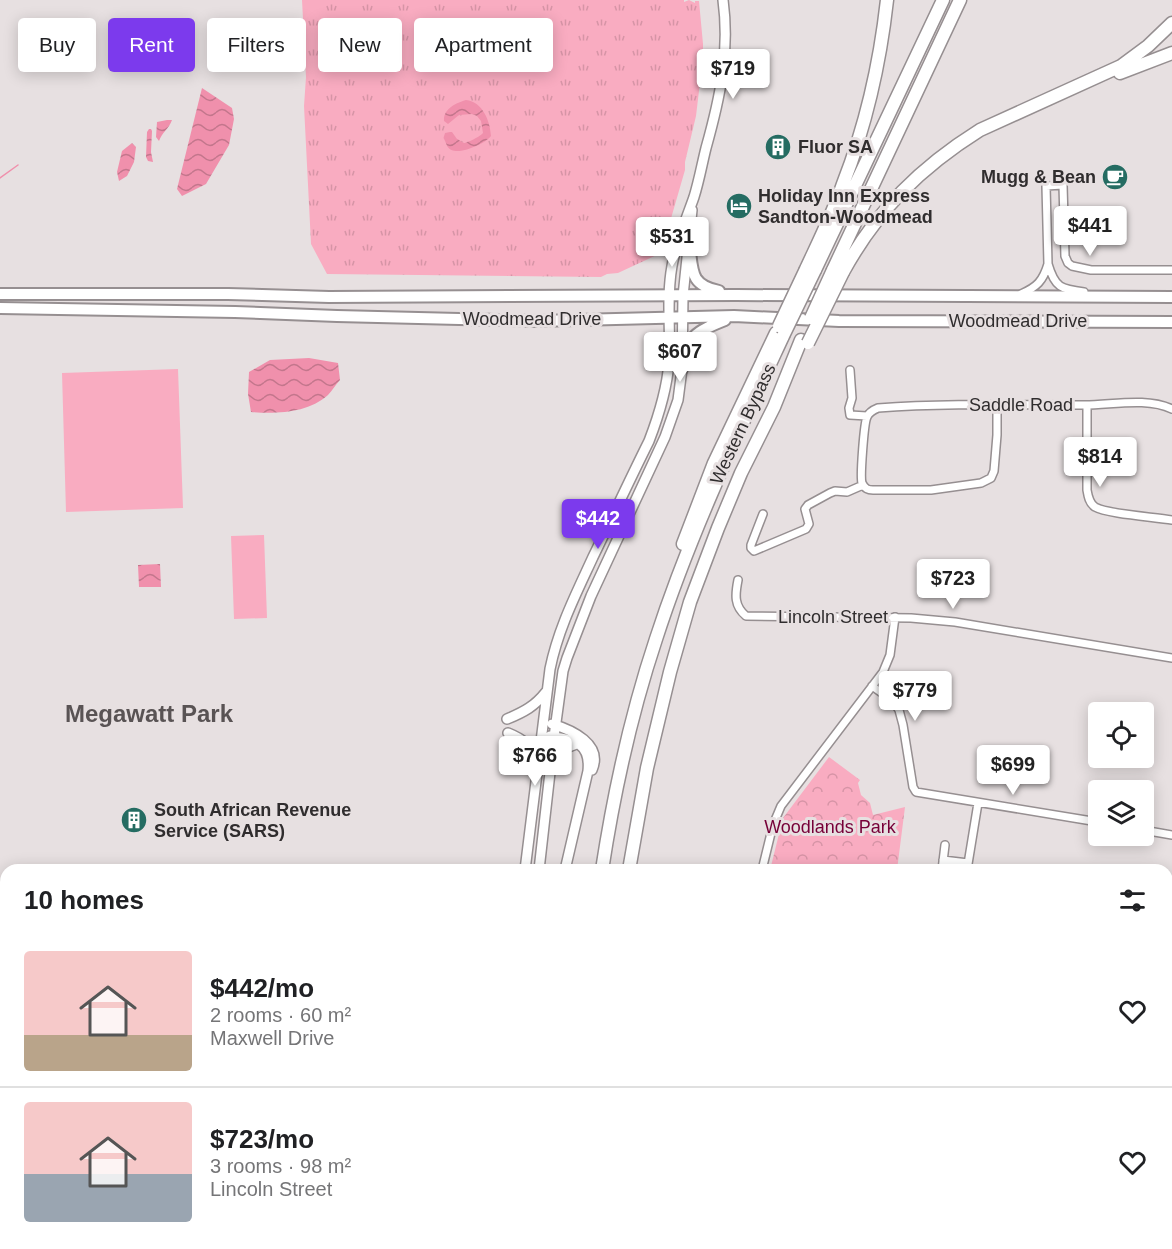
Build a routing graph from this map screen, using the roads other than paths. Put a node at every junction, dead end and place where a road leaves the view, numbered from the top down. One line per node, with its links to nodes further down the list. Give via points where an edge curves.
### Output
1 (723, 0): 8 (main road, via 722,85)
2 (886, 0): 11 (highway, via 874,84 853,156)
3 (942, 0): 11 (highway, Western Bypass)
4 (960, 0): 13 (highway, Western Bypass)
5 (1172, 23): 7 (highway, via 1122,66)
6 (1172, 53): 7 (highway)
7 (1004, 118): 13 (highway, via 960,142 925,169 880,216)
8 (694, 195): 9 (main road); 15 (main road, via 672,264)
9 (689, 244): 16 (main road, via 698,282 711,290); 17 (main road)
10 (1048, 264): 12 (street, via 1046,186 1063,185 1065,256 1070,265 1095,270); 18 (street, via 1056,283 1067,290); 19 (street, via 1042,280 1023,294)
11 (811, 269): 59 (highway, Western Bypass, bridge, via 700,521 656,638 621,764)
12 (1172, 270)
13 (838, 271): 60 (highway, Western Bypass, bridge, via 732,495 690,602 647,768)
14 (0, 294): 15 (main road, Woodmead Drive)
15 (669, 295): 17 (main road, Woodmead Drive); 23 (main road)
16 (736, 295): 17 (main road, Woodmead Drive); 19 (main road, Woodmead Drive)
17 (683, 296): 24 (main road)
18 (1113, 296): 19 (main road, Woodmead Drive); 20 (main road, Woodmead Drive)
19 (1011, 297)
20 (1172, 297)
21 (0, 308): 23 (main road, Woodmead Drive, via 537,321)
22 (734, 316): 24 (main road, Woodmead Drive); 25 (main road, Woodmead Drive, via 839,321); 26 (main road, via 692,338)
23 (668, 318): 24 (main road, Woodmead Drive); 39 (main road, via 669,362 661,408 561,626)
24 (683, 318): 26 (main road)
25 (1172, 322)
26 (682, 369): 42 (main road, via 678,400 666,437 570,647)
27 (850, 370): 31 (street, via 850,415)
28 (997, 404): 29 (street, Saddle Road); 31 (street, Saddle Road, via 880,408); 32 (street, via 994,471 988,480 931,490 871,490)
29 (1087, 405): 30 (street, Saddle Road, via 1146,403); 34 (street, via 1087,490 1091,503 1113,512)
30 (1172, 409)
31 (868, 414): 32 (street)
32 (863, 485): 33 (street, via 847,492 835,491 808,505 806,529 754,551 751,545)
33 (763, 514)
34 (1172, 520)
35 (738, 580): 36 (street, Lincoln Street, via 735,600 747,616)
36 (896, 617): 37 (street, Lincoln Street, via 955,622); 38 (street, via 890,655)
37 (1172, 658)
38 (872, 686): 50 (street, via 889,697 899,710 916,792); 61 (street, via 781,806)
39 (548, 690): 40 (main road, via 534,706); 41 (main road)
40 (507, 719)
41 (544, 722): 42 (main road); 44 (main road)
42 (556, 726): 45 (main road); 49 (main road, via 590,744 594,765)
43 (508, 733): 47 (main road, via 526,743)
44 (542, 735): 45 (main road); 47 (main road)
45 (554, 737): 46 (main road); 48 (main road)
46 (579, 743): 48 (main road, via 559,751); 49 (main road, via 589,765)
47 (538, 764): 56 (main road)
48 (551, 767): 57 (main road)
49 (586, 778): 58 (main road)
50 (978, 803): 51 (street); 64 (street)
51 (1088, 820)
52 (1154, 832): 53 (street)
53 (1172, 835)
54 (945, 845): 55 (street)
55 (943, 860): 62 (street); 63 (street)
56 (526, 864)
57 (540, 864)
58 (566, 864)
59 (603, 864)
60 (630, 864)
61 (763, 864)
62 (943, 864)
63 (957, 864)
64 (968, 864)

